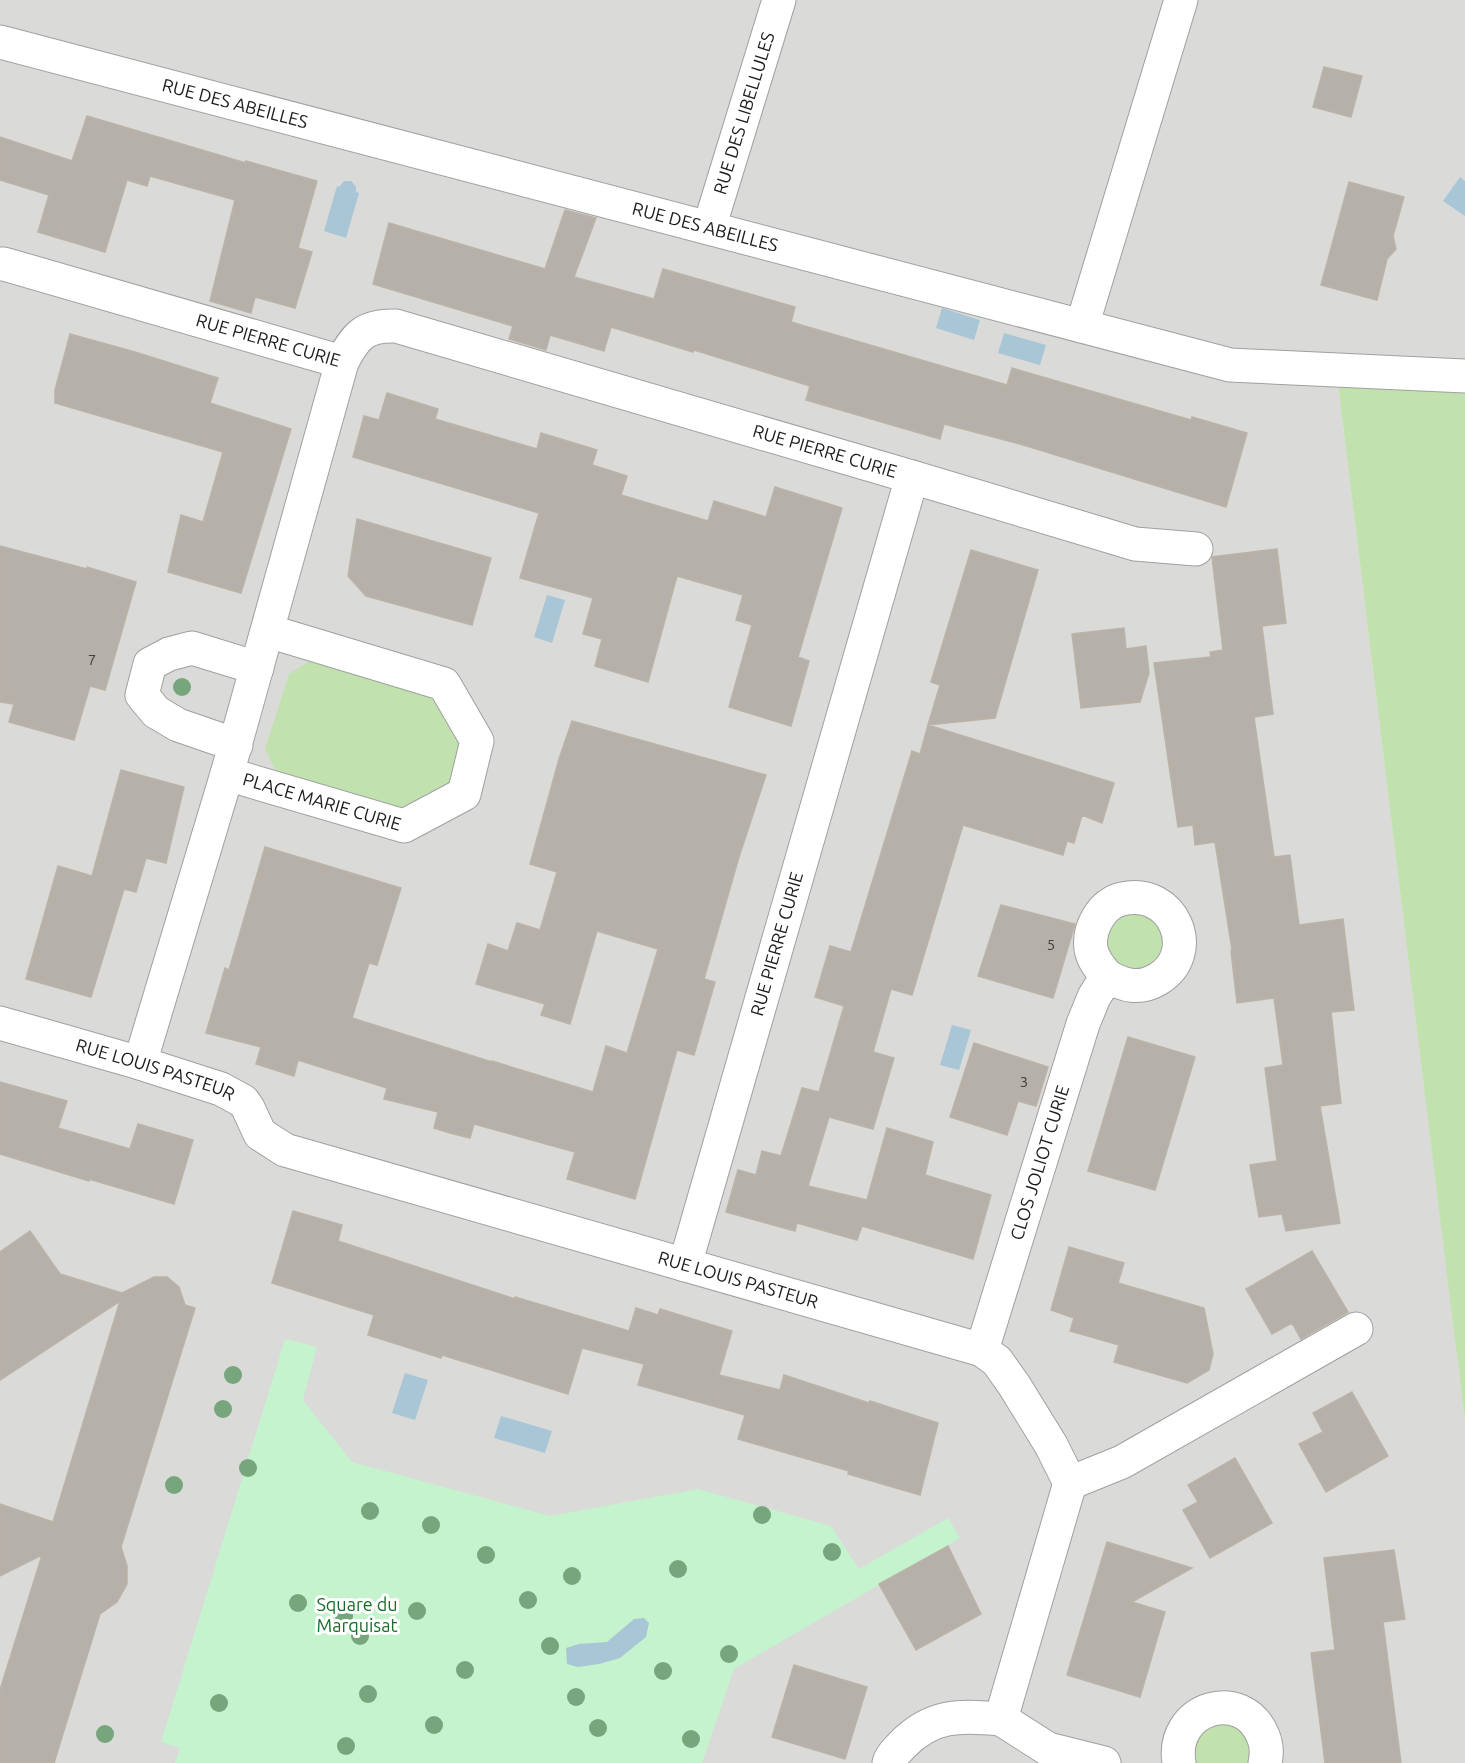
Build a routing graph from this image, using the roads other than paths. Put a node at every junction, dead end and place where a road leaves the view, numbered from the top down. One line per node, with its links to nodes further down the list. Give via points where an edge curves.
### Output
1 (779, 0): 4 (street, RUE DES LIBELLULES)
2 (1181, 0): 6 (street)
3 (0, 42): 4 (street, RUE DES ABEILLES)
4 (709, 228): 6 (street, RUE DES ABEILLES)
5 (0, 264): 7 (street, RUE PIERRE CURIE)
6 (1082, 326): 8 (street, RUE DES ABEILLES, via 1230,365)
7 (342, 362): 9 (street, RUE PIERRE CURIE, via 351,344 366,331 396,326); 11 (street)
8 (1465, 376)
9 (912, 477): 10 (street, via 1135,544); 17 (street, RUE PIERRE CURIE)
10 (1196, 549)
11 (268, 631): 12 (street); 13 (street, PLACE MARIE CURIE, via 444,684 477,741 464,794 404,826)
12 (257, 668): 13 (street); 13 (street, PLACE MARIE CURIE, via 192,648 150,664 142,695 156,712)
13 (232, 759): 16 (street)
14 (1107, 976): 19 (street, CLOS JOLIOT CURIE, via 1083,1024)
15 (0, 1023): 16 (street, RUE LOUIS PASTEUR)
16 (140, 1063): 17 (street, RUE LOUIS PASTEUR, via 232,1094 248,1107 260,1134 285,1150)
17 (685, 1265): 19 (street, RUE LOUIS PASTEUR)
18 (1356, 1329): 20 (street, via 1122,1462)
19 (982, 1350): 20 (street, RUE LOUIS PASTEUR, via 997,1361 1014,1385)
20 (1070, 1483): 21 (street)
21 (1001, 1719): 23 (street, via 951,1717 932,1723 911,1736); 24 (street, via 1048,1749)
22 (1177, 1762): 25 (street, via 1182,1731 1205,1710 1221,1707 1250,1717 1260,1728 1266,1743)
23 (889, 1763)
24 (1104, 1763)
25 (1265, 1763)

